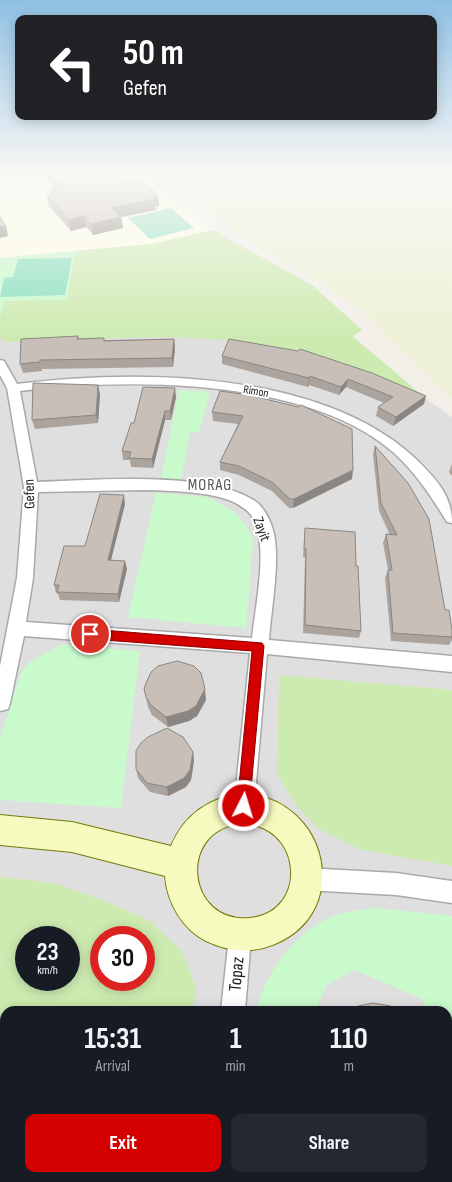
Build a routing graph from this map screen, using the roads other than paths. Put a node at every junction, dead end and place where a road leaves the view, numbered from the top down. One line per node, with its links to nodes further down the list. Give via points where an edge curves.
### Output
1 (0, 364): 2 (street, Gefen)
2 (14, 388): 3 (street, Gefen); 4 (street, Rimon, via 104,381 180,382 222,385 298,399 348,418 394,447 431,484)
3 (31, 487): 5 (street, Gefen, via 29,542); 6 (street, Zayit, via 143,485 210,490 239,498 250,505 259,515 269,546)
4 (452, 518)
5 (17, 628): 6 (street); 8 (street, Gefen)
6 (258, 646): 7 (street); 9 (street, Zayit)
7 (452, 664)
8 (1, 703)
9 (244, 806): 11 (street, via 222,810 203,821 191,835); 12 (street, via 270,813 288,827 300,846)
10 (0, 830): 11 (street, via 72,837)
11 (182, 864): 14 (street, via 184,887 194,911 213,928)
12 (305, 879): 13 (street, via 396,884); 14 (street, via 300,901 288,919 272,930)
13 (452, 892)
14 (240, 937): 15 (street, Topaz)
15 (233, 1006)

